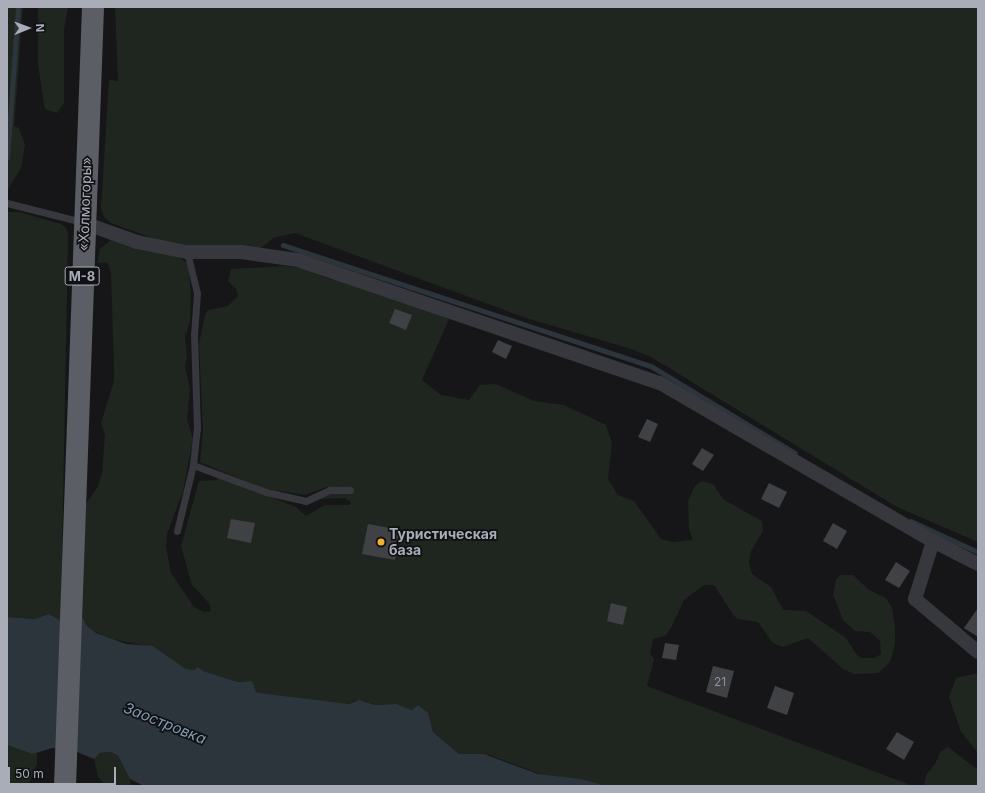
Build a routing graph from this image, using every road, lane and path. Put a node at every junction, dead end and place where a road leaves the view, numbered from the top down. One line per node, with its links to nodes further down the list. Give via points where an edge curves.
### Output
1 (93, 7): 3 (highway, «Холмогоры» / М-8)
2 (7, 203): 3 (lane)
3 (84, 223): 4 (street, via 138,242); 11 (highway, «Холмогоры» / М-8)
4 (187, 252): 5 (lane, via 197,293 194,335 196,429); 8 (street, via 241,252 298,260 660,383)
5 (193, 465): 6 (lane, via 266,492 306,501 330,490); 7 (lane)
6 (350, 490)
7 (177, 531)
8 (933, 541): 9 (street); 10 (street, via 915,599)
9 (978, 564)
10 (978, 652)
11 (65, 786)

